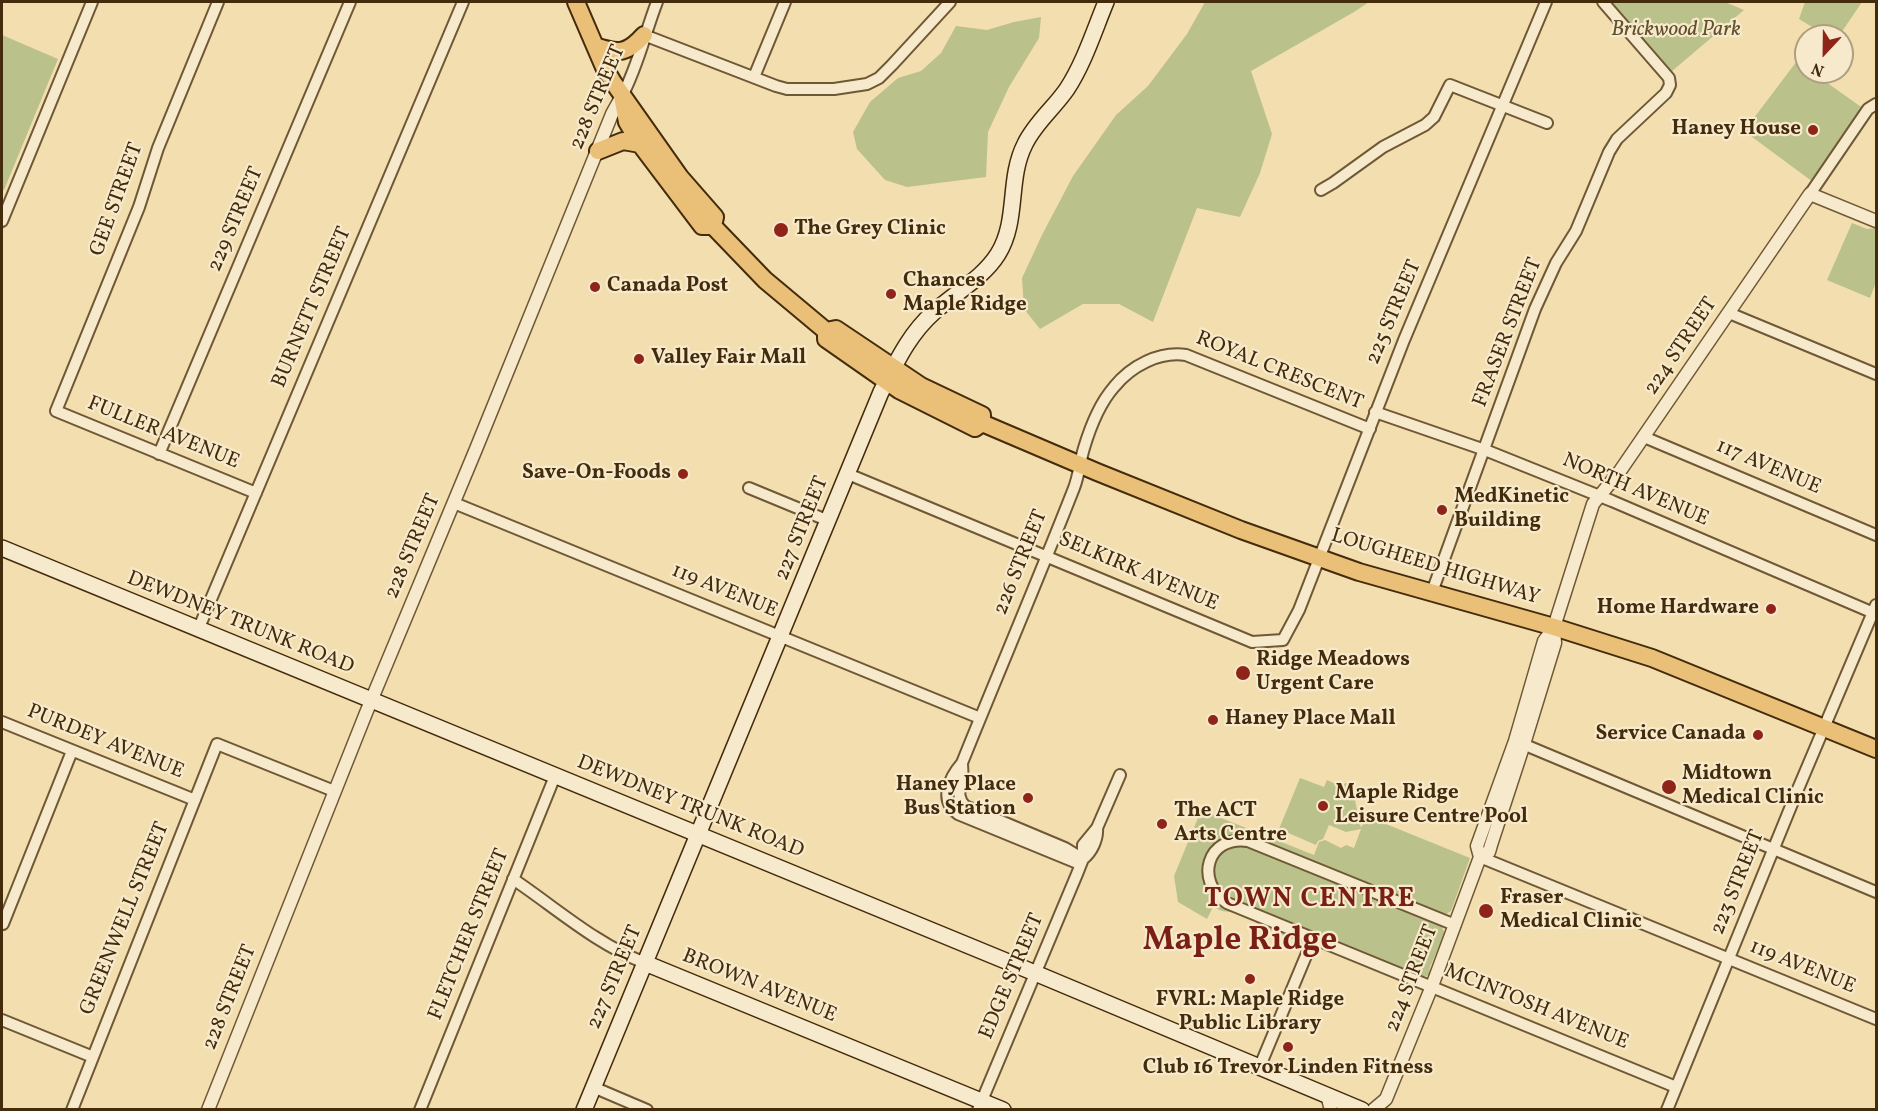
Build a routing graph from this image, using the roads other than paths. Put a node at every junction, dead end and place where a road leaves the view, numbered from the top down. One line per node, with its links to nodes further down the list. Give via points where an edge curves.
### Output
1 (92, 2): 23 (street)
2 (218, 2): 30 (street, GEE STREET)
3 (350, 2): 35 (street, 229 STREET)
4 (463, 2): 39 (street, BURNETT STREET)
5 (576, 2): 13 (main road, LOUGHEED HIGHWAY)
6 (657, 2): 12 (street, 228 STREET)
7 (785, 2): 14 (street)
8 (950, 2): 14 (street, via 879,78 867,84 834,89 787,88)
9 (1106, 2): 29 (main road, 227 STREET, via 1075,76 1025,142 1015,179 1009,230 998,255 927,318 909,340)
10 (1546, 2): 17 (street, 225 STREET)
11 (1603, 2): 34 (street, FRASER STREET, via 1669,78 1670,85 1609,152 1576,231 1535,309)
12 (645, 35): 13 (main road, via 621,52); 14 (street); 15 (street, 228 STREET)
13 (595, 46): 15 (main road, LOUGHEED HIGHWAY)
14 (754, 77)
15 (622, 96): 19 (main road, LOUGHEED HIGHWAY, via 627,122); 20 (street, 228 STREET); 25 (main road, LOUGHEED HIGHWAY, via 690,190 715,217)
16 (1876, 104): 22 (street, 224 STREET)
17 (1503, 105): 18 (street); 21 (street, via 1450,85 1434,117 1425,125 1383,147); 31 (street, 225 STREET)
18 (1547, 123)
19 (640, 144): 20 (main road, via 622,141); 25 (main road, LOUGHEED HIGHWAY, via 702,226)
20 (598, 151): 41 (street, 228 STREET)
21 (1321, 190)
22 (1810, 194): 24 (street); 26 (street, 224 STREET)
23 (2, 220)
24 (1876, 221)
25 (713, 226): 29 (main road, LOUGHEED HIGHWAY, via 765,280 826,331 826,339)
26 (1729, 313): 28 (street); 33 (street, 224 STREET)
27 (1172, 354): 32 (street, ROYAL CRESCENT, via 1190,356); 36 (street, 226 STREET, via 1138,366 1113,388 1092,428)
28 (1876, 374)
29 (890, 375): 36 (main road, LOUGHEED HIGHWAY, via 915,398 970,426 975,428 982,423); 37 (main road, 227 STREET)
30 (56, 411): 35 (street, FULLER AVENUE)
31 (1375, 412): 32 (street, 225 STREET); 34 (street, NORTH AVENUE)
32 (1370, 429): 46 (street, 225 STREET)
33 (1644, 436): 40 (street, 224 STREET); 43 (street, 117 AVENUE)
34 (1485, 450): 40 (street, NORTH AVENUE); 47 (street, FRASER STREET)
35 (159, 454): 39 (street, FULLER AVENUE)
36 (1080, 465): 45 (street, 226 STREET); 46 (main road, LOUGHEED HIGHWAY)
37 (848, 474): 42 (main road, 227 STREET); 45 (street, SELKIRK AVENUE)
38 (749, 488): 42 (street)
39 (256, 493): 50 (street, BURNETT STREET)
40 (1599, 496): 48 (street, NORTH AVENUE); 49 (street, 224 STREET, via 1591,508)
41 (454, 503): 51 (street, 119 AVENUE); 53 (street, 228 STREET)
42 (829, 521): 51 (main road, 227 STREET)
43 (1876, 535)
44 (2, 548): 50 (main road, DEWDNEY TRUNK ROAD)
45 (1046, 556): 52 (street, SELKIRK AVENUE, via 1252,642); 54 (street, 226 STREET)
46 (1319, 558): 47 (main road, LOUGHEED HIGHWAY); 52 (street, 225 STREET)
47 (1432, 592): 49 (main road, LOUGHEED HIGHWAY)
48 (1875, 611): 56 (street, 223 STREET)
49 (1554, 627): 56 (main road, LOUGHEED HIGHWAY, via 1652,658); 57 (street, 224 STREET, via 1555,642)
50 (198, 630): 53 (main road, DEWDNEY TRUNK ROAD)
51 (781, 636): 54 (street, 119 AVENUE); 65 (main road, 227 STREET)
52 (1283, 640)
53 (371, 700): 62 (main road, DEWDNEY TRUNK ROAD); 63 (street, 228 STREET)
54 (980, 718): 60 (street, 226 STREET)
55 (2, 722): 59 (street, PURDEY AVENUE)
56 (1824, 728): 58 (main road, LOUGHEED HIGHWAY); 66 (street, 223 STREET)
57 (1520, 742): 66 (street); 67 (street, 224 STREET, via 1489,852)
58 (1876, 749)
59 (72, 751): 64 (street, PURDEY AVENUE); 71 (street)
60 (962, 763): 68 (street, via 963,778 958,792 965,806 1065,848); 68 (street, 226 STREET, via 947,790 950,806 958,814)
61 (1120, 775): 68 (street, EDGE STREET, via 1090,854)
62 (555, 776): 65 (main road, DEWDNEY TRUNK ROAD); 69 (street, FLETCHER STREET)
63 (334, 791): 64 (street, GREENWELL STREET, via 217,744); 87 (street, 228 STREET)
64 (195, 800): 80 (street, GREENWELL STREET)
65 (698, 834): 75 (main road, 227 STREET); 76 (main road, DEWDNEY TRUNK ROAD)
66 (1774, 849): 70 (street); 74 (street, 223 STREET)
67 (1480, 857): 72 (street, 224 STREET); 74 (street, 119 AVENUE)
68 (1081, 862): 76 (street, EDGE STREET)
69 (513, 879): 75 (street, BROWN AVENUE, via 596,938); 88 (street, FLETCHER STREET)
70 (1876, 892)
71 (3, 924)
72 (1455, 925): 73 (street, MCINTOSH AVENUE, via 1248,841 1230,843 1214,853 1208,875 1221,899); 77 (street, 224 STREET)
73 (1313, 939): 77 (street, MCINTOSH AVENUE); 81 (street)
74 (1729, 959): 79 (street, 119 AVENUE); 83 (street, 223 STREET)
75 (645, 963): 82 (main road, 227 STREET); 85 (main road, BROWN AVENUE)
76 (1035, 973): 81 (main road, DEWDNEY TRUNK ROAD); 85 (street, EDGE STREET)
77 (1432, 986): 83 (street, MCINTOSH AVENUE); 93 (street, 224 STREET, via 1386,1099)
78 (2, 1020): 80 (street)
79 (1876, 1020)
80 (93, 1057): 86 (street, GREENWELL STREET)
81 (1260, 1066): 84 (main road, DEWDNEY TRUNK ROAD)
82 (593, 1087): 89 (main road, 227 STREET); 90 (street)
83 (1676, 1087): 94 (street, 223 STREET)
84 (1329, 1102): 92 (main road, DEWDNEY TRUNK ROAD)
85 (980, 1106): 91 (main road, BROWN AVENUE)
86 (72, 1110)
87 (208, 1110)
88 (420, 1110)
89 (584, 1110)
90 (647, 1110)
91 (1003, 1110)
92 (1362, 1110)
93 (1373, 1110)
94 (1667, 1110)

